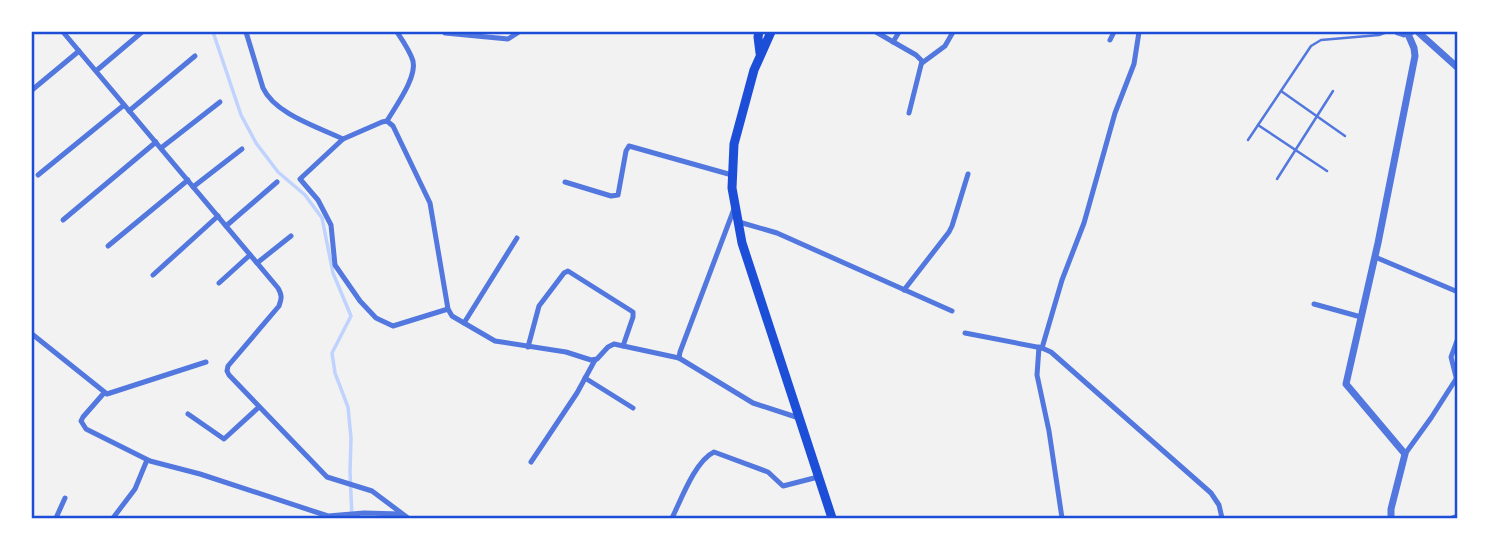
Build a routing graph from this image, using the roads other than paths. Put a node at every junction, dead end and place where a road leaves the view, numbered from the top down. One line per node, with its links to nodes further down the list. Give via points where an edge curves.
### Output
1 (65, 32): 20 (street)
2 (142, 32): 25 (street)
3 (246, 32): 38 (street, via 262,88 273,103)
4 (397, 32): 35 (street, via 414,70)
5 (519, 32): 16 (street, via 508,39)
6 (759, 32): 21 (main road)
7 (771, 32): 21 (main road)
8 (876, 32): 19 (street)
9 (899, 32): 19 (street)
10 (953, 32): 23 (street, via 941,49)
11 (1114, 32): 18 (street)
12 (1139, 32): 78 (street, via 1134,64 1084,223)
13 (1387, 32): 28 (lane, via 1316,42)
14 (1398, 32): 17 (street)
15 (1419, 32): 24 (street)
16 (445, 33)
17 (1410, 33): 62 (street, via 1415,56)
18 (1110, 40)
19 (894, 42): 23 (street)
20 (79, 51): 25 (street); 27 (street)
21 (760, 53): 47 (main road, via 733,144)
22 (195, 57): 32 (street)
23 (922, 63): 33 (street)
24 (1458, 68)
25 (96, 71): 31 (street)
26 (32, 80): 27 (street)
27 (34, 88)
28 (1281, 91): 34 (lane); 36 (lane)
29 (1333, 91): 34 (lane)
30 (220, 102): 41 (street)
31 (124, 105): 32 (street); 46 (street)
32 (129, 111): 40 (street)
33 (909, 113)
34 (1317, 116): 37 (lane); 43 (lane)
35 (387, 121): 38 (street); 69 (street, via 430,203)
36 (1258, 125): 39 (lane); 43 (lane)
37 (1345, 136)
38 (343, 139): 69 (street, via 300,179 331,225 335,265 368,310 393,326)
39 (1248, 140)
40 (156, 142): 41 (street); 55 (street)
41 (161, 148): 49 (street)
42 (242, 149): 52 (street)
43 (1296, 149): 44 (lane); 48 (lane)
44 (1327, 171)
45 (968, 174): 66 (street, via 952,226)
46 (38, 175)
47 (732, 175): 51 (street, via 629,146 618,195); 53 (main road)
48 (1277, 179)
49 (188, 180): 52 (street); 60 (street)
50 (277, 182): 57 (street)
51 (565, 182)
52 (193, 187): 54 (street)
53 (735, 206): 56 (main road); 79 (street)
54 (218, 216): 57 (street); 64 (street)
55 (63, 220)
56 (738, 222): 66 (street, via 777,233); 88 (main road)
57 (226, 226): 61 (street)
58 (291, 236): 63 (street)
59 (517, 238): 72 (street)
60 (108, 246)
61 (250, 255): 63 (street); 65 (street)
62 (1374, 257): 67 (street); 71 (street)
63 (257, 263): 85 (street, via 282,299 227,370)
64 (153, 275)
65 (219, 283)
66 (904, 290): 70 (street)
67 (1458, 292)
68 (1314, 304): 71 (street)
69 (448, 309): 72 (street)
70 (952, 311)
71 (1361, 317): 89 (street, via 1346,384)
72 (464, 323): 77 (street, via 495,341)
73 (965, 333): 78 (street)
74 (32, 334): 84 (street)
75 (1458, 338): 83 (street, via 1451,357)
76 (624, 346): 77 (street, via 633,312 568,271 539,306); 79 (street); 80 (street, via 612,344)
77 (528, 347): 80 (street)
78 (1039, 347): 102 (street, via 1037,375); 103 (street, via 1051,352 1211,493 1218,500)
79 (679, 358): 88 (street, via 753,403)
80 (595, 360): 82 (street)
81 (206, 362): 84 (street)
82 (585, 378): 86 (street); 91 (street)
83 (1457, 382): 89 (street)
84 (104, 393): 90 (street, via 83,417 83,426)
85 (259, 407): 87 (street, via 223,439); 94 (street, via 324,474 372,491)
86 (633, 408)
87 (188, 414)
88 (799, 418): 92 (main road)
89 (1405, 454): 104 (street)
90 (147, 460): 96 (street); 98 (street, via 135,489)
91 (531, 462)
92 (818, 477): 100 (street, via 783,486 768,472 714,452 693,476); 101 (main road)
93 (65, 498): 97 (street)
94 (401, 514): 96 (street); 99 (street)
95 (1458, 516): 105 (street)
96 (332, 518)
97 (56, 519)
98 (113, 519)
99 (408, 519)
100 (672, 519)
101 (832, 519)
102 (1062, 519)
103 (1222, 519)
104 (1391, 519)
105 (1452, 519)

